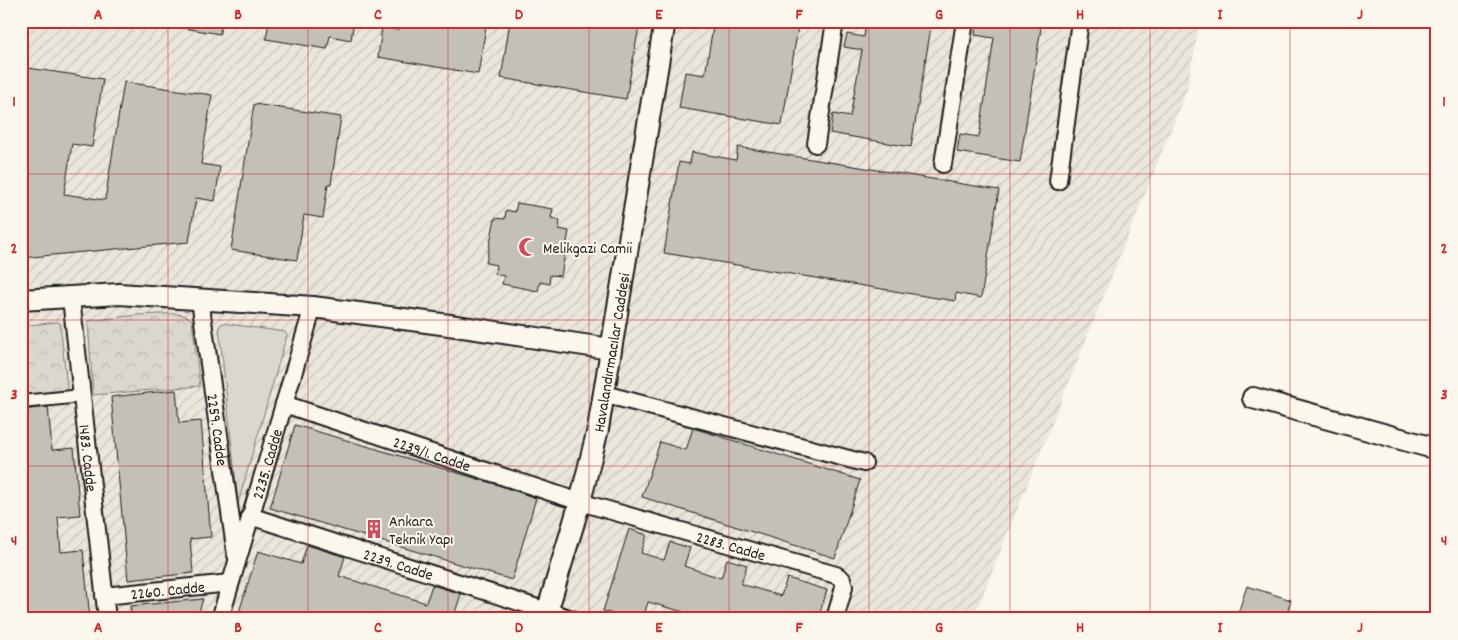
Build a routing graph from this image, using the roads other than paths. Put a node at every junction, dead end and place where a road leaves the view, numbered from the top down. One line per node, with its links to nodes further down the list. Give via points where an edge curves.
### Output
1 (665, 21): 12 (street, Havalandırmacılar Caddesi)
2 (835, 21): 5 (street)
3 (965, 21): 6 (street)
4 (1080, 21): 7 (street)
5 (816, 144)
6 (943, 164)
7 (1058, 181)
8 (70, 298): 9 (street); 10 (street, via 119,294); 14 (street, 1483. Cadde)
9 (21, 300)
10 (200, 300): 11 (street); 22 (street, 2259. Cadde)
11 (313, 308): 12 (street); 17 (street, 2235. Cadde)
12 (611, 349): 13 (street, Havalandırmacılar Caddesi)
13 (604, 394): 19 (street); 20 (street, Havalandırmacılar Caddesi)
14 (82, 396): 16 (street); 24 (street, 1483. Cadde)
15 (1252, 398): 18 (street)
16 (21, 402)
17 (284, 404): 20 (street, 2239/1. Cadde); 21 (street, 2235. Cadde)
18 (1437, 449)
19 (864, 463)
20 (580, 502): 25 (street, Havalandırmacılar Caddesi); 29 (street, 2283. Cadde, via 836,575 842,579 844,587)
21 (250, 516): 22 (street, 2235. Cadde); 25 (street, 2239. Cadde)
22 (237, 560): 23 (street, 2235. Cadde)
23 (230, 583): 24 (street, 2260. Cadde); 26 (street, 2235. Cadde)
24 (104, 596): 27 (street, 1483. Cadde)
25 (546, 615): 28 (street, 2239. Cadde)
26 (220, 618)
27 (107, 619)
28 (572, 619)
29 (835, 619)

